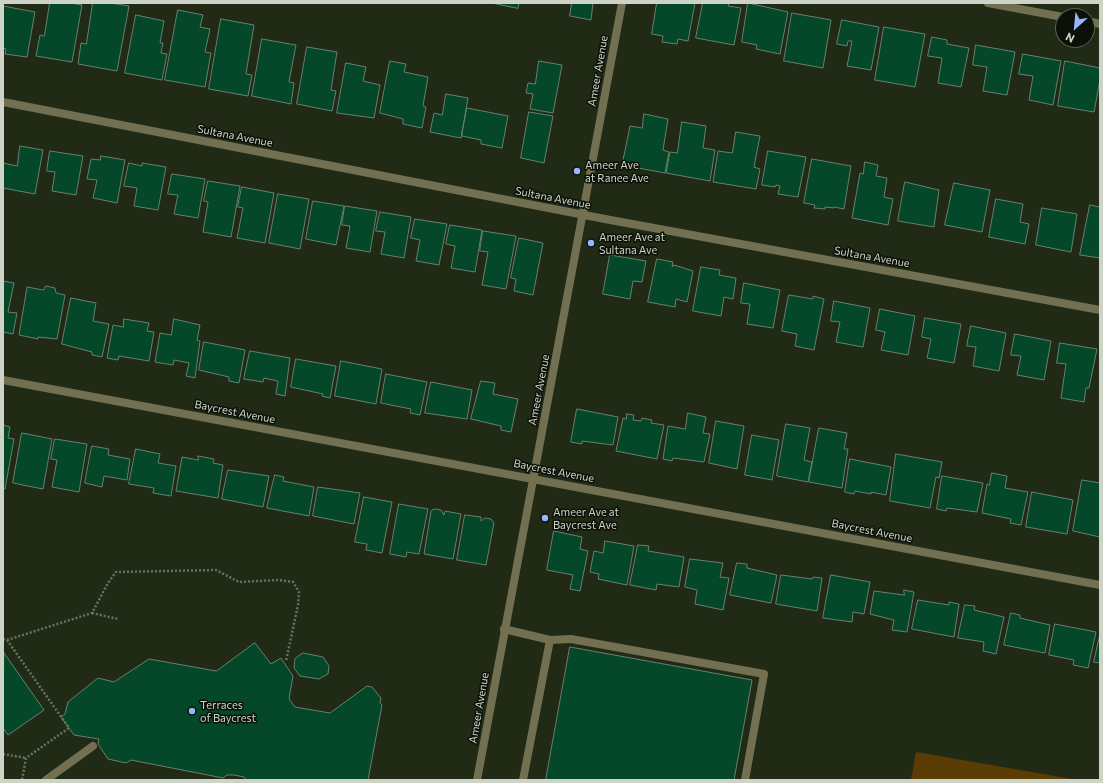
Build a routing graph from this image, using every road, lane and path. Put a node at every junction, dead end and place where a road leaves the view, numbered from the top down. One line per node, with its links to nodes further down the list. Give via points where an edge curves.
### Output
1 (622, 3): 5 (street, Ameer Avenue)
2 (988, 3): 3 (street)
3 (1055, 16)
4 (3, 102): 5 (street, Sultana Avenue)
5 (583, 215): 6 (street, Sultana Avenue); 8 (street, Ameer Avenue)
6 (1100, 310)
7 (3, 380): 8 (street, Baycrest Avenue)
8 (534, 478): 9 (street, Baycrest Avenue); 12 (street, Ameer Avenue)
9 (1100, 585)
10 (92, 613): 11 (path); 14 (path); 16 (path, via 116,572 216,570 239,582 293,582 298,592 298,605)
11 (118, 619)
12 (504, 629): 15 (street); 22 (street, Ameer Avenue)
13 (3, 639): 14 (path)
14 (7, 640): 19 (path, via 69,728)
15 (550, 640): 23 (street); 24 (street, via 571,639 764,674)
16 (286, 661)
17 (93, 746): 21 (street)
18 (3, 754): 19 (path)
19 (26, 758): 20 (path)
20 (22, 780)
21 (46, 780)
22 (477, 780)
23 (523, 780)
24 (745, 780)

